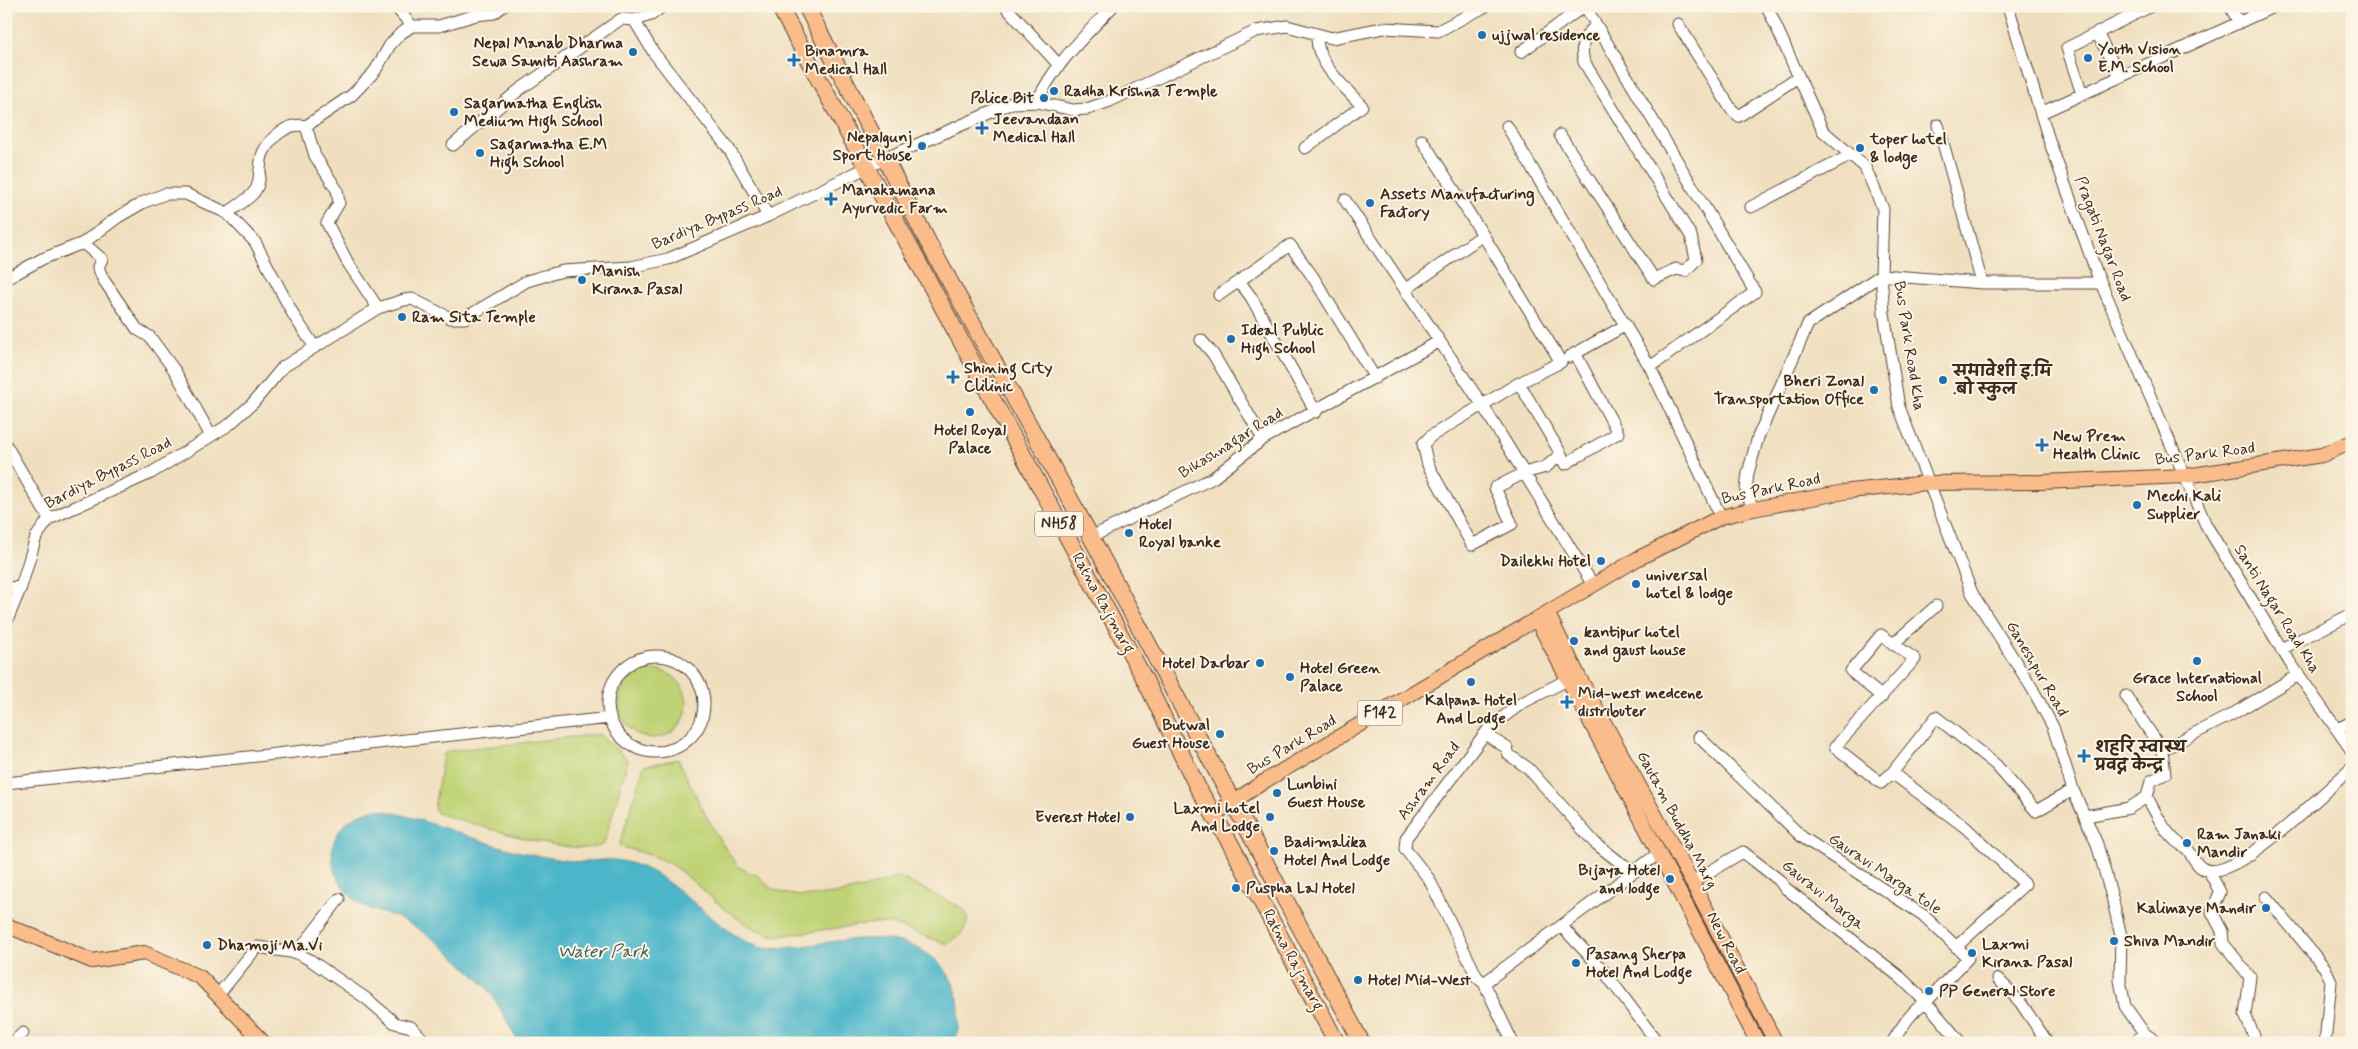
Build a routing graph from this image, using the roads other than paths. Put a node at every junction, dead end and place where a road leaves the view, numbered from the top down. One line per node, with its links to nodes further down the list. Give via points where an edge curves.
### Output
1 (395, 6): 18 (street)
2 (502, 6): 18 (street, via 494,13 439,26)
3 (663, 6): 15 (street, via 652,15)
4 (779, 6): 38 (highway, Ratna Rajmarg / NH58)
5 (806, 6): 37 (highway, Ratna Rajmarg / NH58)
6 (1005, 6): 23 (street)
7 (1114, 6): 23 (street)
8 (1585, 6): 19 (street); 22 (street)
9 (1767, 6): 24 (street, Bus Park Road Kha)
10 (2008, 6): 28 (street, Pragati Nagar Road)
11 (2151, 6): 20 (street)
12 (2230, 6): 16 (street)
13 (2274, 6): 16 (street)
14 (1484, 7): 21 (street, Bardiya Bypass Road, via 1438,31 1383,28 1332,38)
15 (634, 20): 34 (street, via 621,19 519,90); 42 (street, via 654,52 729,149)
16 (2239, 23): 25 (street)
17 (1678, 24): 24 (street, via 1731,109 1739,116)
18 (412, 26): 30 (street, via 400,34 375,71 352,96)
19 (1596, 26): 32 (street, via 1587,33 1581,48 1584,62 1691,236 1696,260 1685,271 1676,269 1654,279); 59 (street, via 1755,292)
20 (2097, 34): 25 (street); 26 (street, via 2067,48)
21 (1317, 35): 27 (street, Bardiya Bypass Road, via 1298,27 1273,26 1087,109 1059,108); 35 (street, via 1316,43 1323,61 1362,106)
22 (1521, 52)
23 (1058, 64): 27 (street)
24 (1798, 77): 36 (street, Bus Park Road Kha, via 1823,131)
25 (2120, 78): 26 (street)
26 (2082, 94): 28 (street)
27 (1037, 102): 37 (street, Bardiya Bypass Road, via 1012,103)
28 (2041, 113): 49 (street, Pragati Nagar Road)
29 (1938, 125): 48 (street)
30 (306, 126): 41 (street, via 296,124 284,129 268,146 263,153 256,190); 52 (street, via 315,156 337,190 339,203 327,223)
31 (1507, 126): 53 (street)
32 (1560, 135)
33 (1422, 140): 43 (street)
34 (453, 144)
35 (1305, 148)
36 (1851, 155): 40 (street); 45 (street, Bus Park Road Kha, via 1866,167 1883,209)
37 (884, 159): 38 (street, Bardiya Bypass Road); 71 (highway, Ratna Rajmarg / NH58)
38 (866, 168): 42 (street, Bardiya Bypass Road); 73 (highway, Ratna Rajmarg / NH58)
39 (1344, 200): 50 (street)
40 (1751, 207)
41 (227, 213): 44 (street, via 186,194 165,194 118,217); 56 (street, via 255,242 294,316)
42 (768, 216): 52 (street, Bardiya Bypass Road, via 652,264 563,271 527,281 465,318 450,318 412,300)
43 (1483, 235): 50 (street); 58 (street)
44 (83, 243): 46 (street, via 42,259); 64 (street, via 102,258 98,267 103,278 137,329 150,337 176,371)
45 (1881, 275): 48 (street); 72 (street, Bus Park Road Kha, via 1899,407); 74 (street, via 1808,324 1758,436 1746,490)
46 (6, 279)
47 (1239, 281): 51 (street); 60 (street, via 1290,245); 63 (street)
48 (1982, 283): 49 (street)
49 (2101, 283): 70 (street, Pragati Nagar Road)
50 (1405, 290): 55 (street)
51 (1219, 295)
52 (378, 308): 56 (street, Bardiya Bypass Road)
53 (1626, 325): 57 (street); 59 (street)
54 (1202, 340): 65 (street)
55 (1438, 342): 60 (street, Bikashnagar Road); 62 (street)
56 (314, 346): 64 (street, Bardiya Bypass Road, via 284,367 266,384 253,403)
57 (1575, 353): 58 (street); 68 (street, via 1618,433 1564,464)
58 (1561, 362): 61 (street)
59 (1650, 367): 75 (street)
60 (1375, 378): 63 (street, Bikashnagar Road)
61 (1519, 383): 62 (street); 68 (street)
62 (1483, 406): 69 (street); 69 (street, via 1422,444 1428,465 1472,545 1512,524 1495,488)
63 (1316, 412): 65 (street, Bikashnagar Road)
64 (211, 436): 76 (street, Bardiya Bypass Road, via 151,473)
65 (1263, 439): 77 (street, Bikashnagar Road, via 1213,478)
66 (2352, 442): 70 (main road, Bus Park Road, via 2322,455)
67 (6, 445): 76 (street)
68 (1561, 454): 69 (street, via 1546,467)
69 (1524, 473): 78 (street)
70 (2186, 476): 72 (main road, Bus Park Road); 86 (street, Santi Nagar Road Kha, via 2206,526)
71 (1056, 478): 73 (highway); 77 (highway, Ratna Rajmarg / NH58)
72 (1927, 483): 74 (main road, Bus Park Road, via 1850,491); 101 (street, Ganeshpur Road, via 1972,593 2032,688 2052,727)
73 (1040, 488): 104 (highway, Ratna Rajmarg / NH58, via 1144,678)
74 (1753, 509): 75 (main road, Bus Park Road)
75 (1721, 517): 78 (main road, Bus Park Road, via 1637,559)
76 (49, 520): 79 (street, Bardiya Bypass Road, via 36,537)
77 (1091, 537): 103 (highway, Ratna Rajmarg / NH58)
78 (1593, 586): 83 (main road, Bus Park Road)
79 (21, 587): 80 (street); 84 (street, Bardiya Bypass Road)
80 (6, 588)
81 (1936, 606): 85 (street)
82 (2352, 614): 86 (street)
83 (1543, 617): 88 (main road, New Road); 103 (main road, Bus Park Road / F142); 109 (main road, Gautam Buddha Marg)
84 (6, 623)
85 (1894, 644): 90 (street, via 1915,659); 90 (street, via 1881,635 1851,670)
86 (2281, 648): 87 (street, Santi Nagar Road Kha)
87 (2298, 675): 94 (street, Santi Nagar Road Kha); 96 (street, via 2231,715)
88 (1569, 679): 93 (street, Ashram Road, via 1522,703); 106 (main road, New Road)
89 (2126, 696): 96 (street)
90 (1882, 697): 99 (street, via 1835,747 1881,783)
91 (610, 718): 91 (street, via 627,742 640,749 663,751 687,740 698,728 704,697 689,668 660,656 644,657 629,664 618,675 608,703); 100 (street)
92 (2352, 722): 94 (street)
93 (1490, 727): 107 (street, via 1491,738 1528,768 1595,843); 117 (street, Ashram Road, via 1406,838 1405,849 1429,879 1477,977)
94 (2337, 730): 97 (street, Santi Nagar Road Kha)
95 (1699, 737): 114 (street, Gauravi Marga tole, via 1802,837 1922,915)
96 (2162, 750): 102 (street, via 2165,774 2151,781)
97 (2352, 751)
98 (2352, 768): 108 (street, via 2300,817 2248,857)
99 (1892, 773): 101 (street, via 1936,717 1996,765 2036,811); 114 (street, via 1965,826 2025,884)
100 (6, 783)
101 (2073, 790): 105 (street, Ganeshpur Road)
102 (2147, 797): 105 (street, via 2128,808); 108 (street, via 2176,841 2186,847 2200,868)
103 (1232, 802): 104 (main road, Bus Park Road / F142); 126 (highway, Ratna Rajmarg / NH58)
104 (1213, 815): 125 (highway, Ratna Rajmarg / NH58)
105 (2086, 816): 121 (street, Ganeshpur Road, via 2097,844 2121,936 2120,980 2126,1006)
106 (1659, 853): 107 (street); 129 (main road, New Road)
107 (1636, 871): 113 (street)
108 (2210, 871): 136 (street, via 2220,892 2212,912 2222,931 2223,943 2250,977 2245,1015)
109 (1692, 882): 119 (street, Gauravi Marga, via 1743,852 1900,977); 130 (main road, Gautam Buddha Marg)
110 (2266, 898): 137 (street, via 2325,968 2330,981)
111 (339, 899): 115 (street)
112 (6, 925): 118 (main road, via 92,961 144,953 200,977)
113 (1561, 926): 117 (street); 128 (street, via 1603,970)
114 (1956, 947): 119 (street, Gauravi Marga tole, via 1968,958)
115 (297, 953): 118 (street, via 257,947); 124 (street, via 367,999 395,1023 411,1027)
116 (1998, 979): 133 (street, via 2020,1002)
117 (1484, 983): 127 (street, Ashram Road)
118 (218, 995): 123 (main road)
119 (1926, 1002): 131 (street, Gauravi Marga tole); 132 (street)
120 (23, 1033): 122 (street)
121 (2144, 1033): 134 (street); 135 (street, Ganeshpur Road)
122 (13, 1043)
123 (264, 1043)
124 (428, 1043)
125 (1337, 1043)
126 (1362, 1043)
127 (1513, 1043)
128 (1658, 1043)
129 (1758, 1043)
130 (1776, 1043)
131 (1892, 1043)
132 (1961, 1043)
133 (2048, 1043)
134 (2134, 1043)
135 (2158, 1043)
136 (2257, 1043)
137 (2325, 1043)

